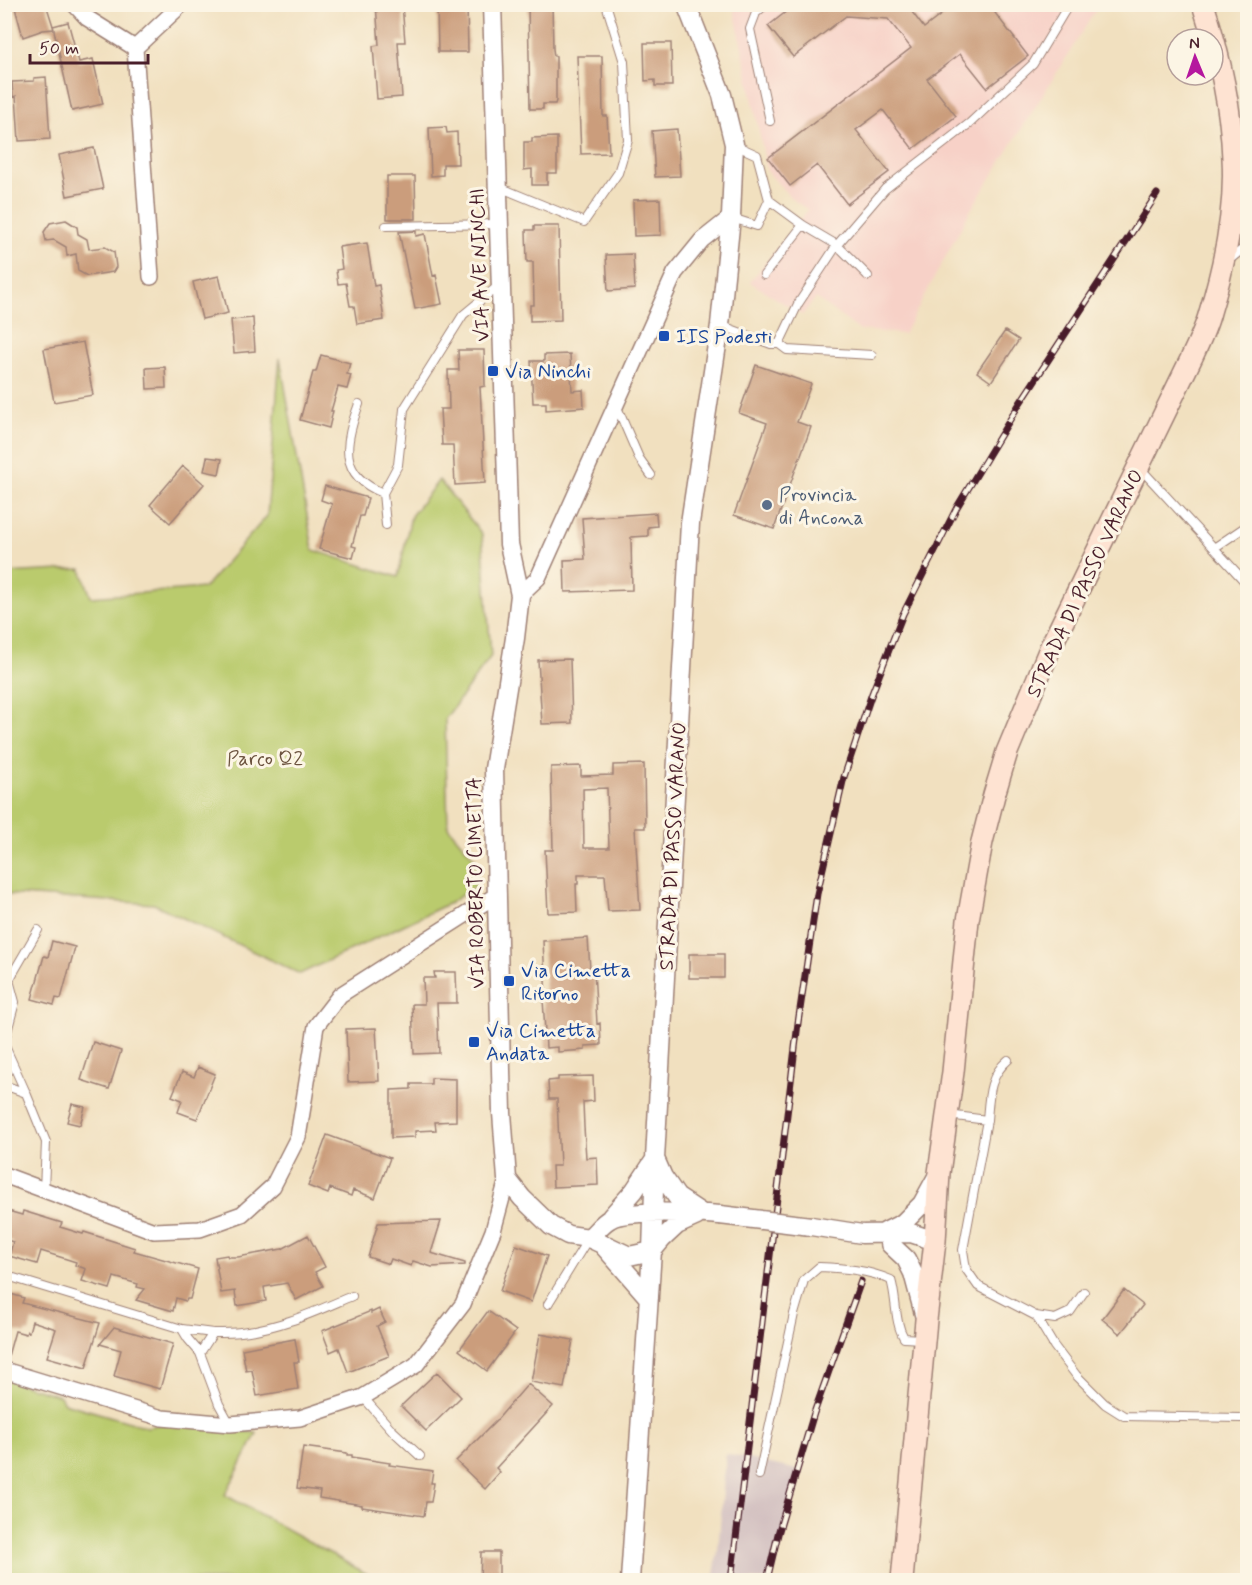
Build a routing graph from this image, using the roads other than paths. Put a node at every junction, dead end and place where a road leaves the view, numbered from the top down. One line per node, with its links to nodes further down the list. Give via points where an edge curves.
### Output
1 (74, 4): 9 (street, via 87,18)
2 (182, 4): 9 (street)
3 (492, 4): 12 (street, VIA AVE NINCHI)
4 (606, 4): 12 (lane, via 624,62 628,140 618,173 584,222)
5 (686, 4): 11 (street, STRADA DI PASSO VARANO, via 722,95)
6 (766, 4): 10 (lane, via 756,13 750,29)
7 (1069, 4): 19 (lane, via 1033,64 970,123 885,189)
8 (1203, 4): 20 (main road, STRADA DI PASSO VARANO, via 1227,96 1234,158 1231,214)
9 (135, 48): 23 (street)
10 (770, 121)
11 (734, 144): 13 (lane, via 757,155); 14 (street, STRADA DI PASSO VARANO)
12 (499, 187): 15 (street, VIA AVE NINCHI)
13 (769, 200): 14 (lane, via 757,226); 16 (lane)
14 (731, 217): 25 (street, STRADA DI PASSO VARANO); 29 (street, via 702,240 675,273)
15 (500, 224): 17 (lane); 24 (street, VIA AVE NINCHI)
16 (803, 225): 19 (lane); 21 (lane)
17 (386, 226)
18 (1248, 241): 20 (lane)
19 (837, 245): 22 (lane); 26 (lane, via 798,304)
20 (1222, 266): 30 (main road, STRADA DI PASSO VARANO, via 1210,314)
21 (764, 275)
22 (868, 276)
23 (151, 277)
24 (502, 283): 32 (lane, via 463,315 404,409 398,465); 37 (street, VIA AVE NINCHI, via 509,544)
25 (720, 325): 26 (lane); 46 (street, STRADA DI PASSO VARANO, via 690,523)
26 (779, 344): 27 (lane, via 787,350)
27 (872, 355)
28 (359, 404): 32 (lane, via 350,427 348,460 368,487)
29 (616, 405): 31 (lane, via 639,458); 37 (street, via 538,578)
30 (1139, 467): 35 (lane); 44 (main road, STRADA DI PASSO VARANO, via 1051,646 1007,752 994,795 968,920)
31 (651, 475)
32 (382, 493): 33 (lane)
33 (386, 525)
34 (1248, 525): 35 (lane)
35 (1214, 548): 36 (lane)
36 (1248, 585)
37 (520, 595): 38 (street, VIA ROBERTO CIMETTA, via 494,769)
38 (498, 894): 49 (street, VIA ROBERTO CIMETTA); 50 (street, via 340,995 316,1026 298,1137 273,1186 243,1214 200,1229 154,1231)
39 (38, 930): 40 (lane, via 9,980 15,1002)
40 (4, 1043): 43 (lane)
41 (1008, 1060): 45 (lane, via 998,1068 990,1090)
42 (4, 1085): 43 (lane)
43 (26, 1093): 50 (lane, via 46,1142)
44 (947, 1114): 45 (lane); 47 (main road, STRADA DI PASSO VARANO)
45 (987, 1120): 63 (lane, via 963,1250 966,1269 978,1286)
46 (655, 1159): 51 (street, STRADA DI PASSO VARANO); 52 (street, via 677,1197); 53 (street)
47 (939, 1173): 54 (street, STRADA DI PASSO VARANO, via 922,1204 903,1223); 56 (main road, STRADA DI PASSO VARANO)
48 (4, 1175): 50 (street)
49 (507, 1179): 55 (street, via 551,1226 568,1236); 69 (street, via 493,1231 463,1304 416,1365)
50 (44, 1190)
51 (653, 1213): 52 (street); 53 (street); 57 (street, STRADA DI PASSO VARANO)
52 (701, 1214): 54 (street, bridge); 57 (street, via 678,1225)
53 (611, 1217): 55 (street)
54 (878, 1238): 56 (street, via 912,1246); 65 (street, STRADA DI PASSO VARANO, via 906,1259 913,1273)
55 (596, 1241): 57 (street, via 629,1256); 61 (street); 62 (lane)
56 (935, 1241): 65 (main road, STRADA DI PASSO VARANO)
57 (652, 1251): 61 (street, STRADA DI PASSO VARANO)
58 (4, 1275): 64 (lane)
59 (1084, 1292): 63 (lane, via 1070,1312 1054,1319)
60 (352, 1296): 66 (lane, via 278,1325)
61 (649, 1298): 74 (street, STRADA DI PASSO VARANO)
62 (548, 1304)
63 (1036, 1316): 70 (lane, via 1076,1375 1105,1404 1124,1416)
64 (182, 1329): 66 (lane); 67 (lane)
65 (925, 1330): 73 (lane, via 904,1338 891,1281 877,1274 844,1268 819,1267 812,1273 804,1280 794,1314); 75 (main road, STRADA DI PASSO VARANO)
66 (213, 1333): 67 (lane)
67 (200, 1353): 71 (lane)
68 (4, 1370): 71 (street, via 162,1418)
69 (363, 1397): 71 (street, via 300,1418); 72 (lane)
70 (1241, 1418)
71 (230, 1424)
72 (420, 1456)
73 (759, 1475)
74 (630, 1581)
75 (902, 1581)

